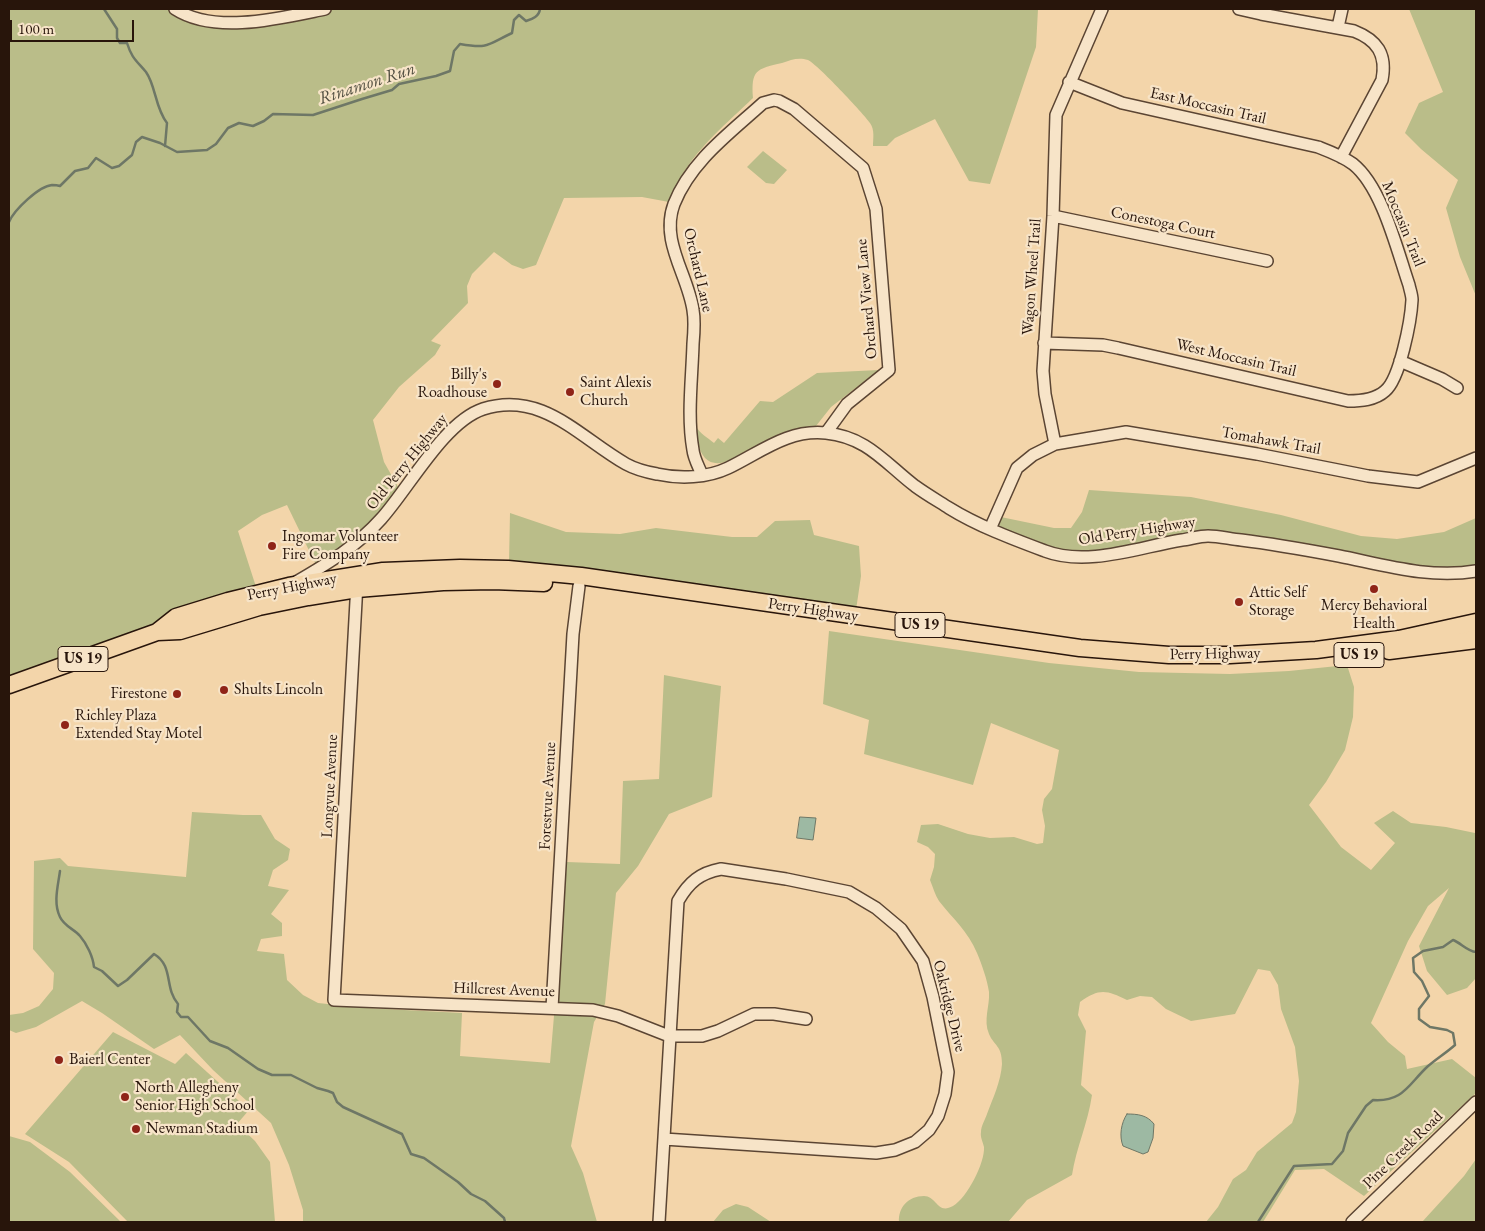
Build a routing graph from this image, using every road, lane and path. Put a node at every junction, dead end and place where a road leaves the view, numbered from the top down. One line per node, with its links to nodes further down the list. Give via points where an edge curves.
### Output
1 (175, 9): 2 (street, via 193,18 223,22 270,19)
2 (325, 9)
3 (1102, 9): 7 (street, Wagon Wheel Trail)
4 (1239, 9): 6 (street)
5 (1342, 9): 6 (street)
6 (1338, 27): 8 (street, via 1367,36 1380,51 1384,66 1382,80)
7 (1069, 82): 8 (street, East Moccasin Trail, via 1122,103 1318,147); 10 (street, Wagon Wheel Trail, via 1056,115)
8 (1341, 156): 13 (street, Moccasin Trail, via 1354,165 1374,189 1409,285 1411,311)
9 (862, 168): 15 (street, Orchard View Lane, via 876,209 889,370 847,404); 18 (street, Orchard Lane, via 794,109 774,100 763,103 703,158 674,204 670,232 693,311 690,425 693,452)
10 (1053, 216): 11 (street, Conestoga Court); 12 (street, Wagon Wheel Trail)
11 (1267, 261)
12 (1044, 343): 13 (street, West Moccasin Trail, via 1118,348 1348,401 1376,397 1386,391); 16 (street, Wagon Wheel Trail, via 1044,384)
13 (1400, 362): 14 (street)
14 (1457, 388)
15 (826, 433): 18 (street, Old Perry Highway, via 795,434 725,469); 19 (street, Old Perry Highway, via 866,445 916,486)
16 (1055, 444): 17 (street, Tomahawk Trail, via 1126,432 1368,476 1418,482); 19 (street, via 1017,468)
17 (1476, 458)
18 (702, 475): 23 (street, Old Perry Highway, via 671,476 628,465 562,421 536,409 512,405 487,408 453,428 390,508 358,542)
19 (990, 529): 20 (street, Old Perry Highway, via 1049,553 1074,557 1099,556 1208,536 1264,542 1434,574)
20 (1476, 571)
21 (357, 582): 22 (highway, Perry Highway / US 19, via 537,582); 23 (highway, Perry Highway / US 19); 24 (highway, Perry Highway / US 19, via 412,569 508,569 1080,648 1169,655 1230,656 1316,650 1399,639); 29 (street, Longvue Avenue)
22 (579, 586): 27 (highway, Perry Highway / US 19, via 1109,662 1169,666 1259,665 1318,661); 30 (street, Forestvue Avenue, via 573,634)
23 (287, 593): 28 (highway, Perry Highway / US 19, via 180,631 157,632)
24 (1476, 622)
25 (1476, 630): 27 (main road, Perry Highway / US 19)
26 (1476, 640): 27 (highway)
27 (1401, 649)
28 (9, 685)
29 (334, 1000): 30 (street, Hillcrest Avenue)
30 (552, 1008): 32 (street, Hillcrest Avenue, via 593,1010)
31 (806, 1018): 32 (street, via 754,1014 702,1036)
32 (669, 1036): 34 (street, Oakridge Drive); 34 (street, Oakridge Drive, via 678,901 686,887 699,877 722,869 849,892 901,928 923,961 948,1072 938,1116 929,1130 915,1142 895,1150 876,1153)
33 (1476, 1102): 36 (street, Pine Creek Road)
34 (664, 1139): 35 (street, Oakridge Drive)
35 (659, 1222)
36 (1352, 1222)

